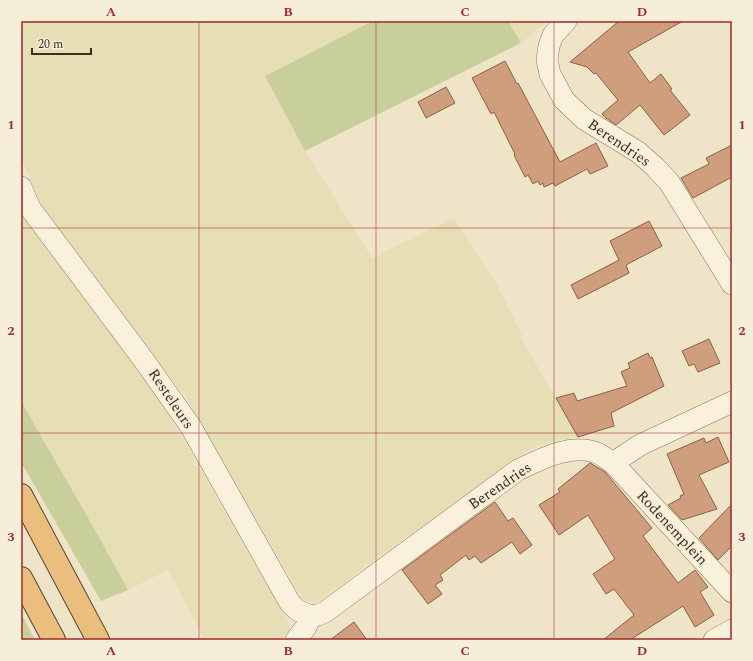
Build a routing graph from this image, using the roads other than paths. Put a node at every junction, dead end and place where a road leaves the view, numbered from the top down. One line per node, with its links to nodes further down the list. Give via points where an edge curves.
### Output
1 (566, 21): 3 (street, Berendries, via 553,35 547,60 550,74 564,100 584,119 638,152 669,182)
2 (21, 187): 9 (street, Resteleurs, via 30,208 190,426 290,603 296,610)
3 (732, 284)
4 (732, 402): 5 (street, via 640,445)
5 (613, 464): 8 (street, Rodenemplein); 9 (street, Berendries, via 599,454 582,449 541,459 518,470 325,612)
6 (21, 495): 12 (highway)
7 (21, 578): 11 (highway)
8 (732, 592)
9 (311, 616): 13 (street)
10 (732, 630): 14 (street)
11 (54, 640)
12 (98, 640)
13 (296, 640)
14 (714, 640)

